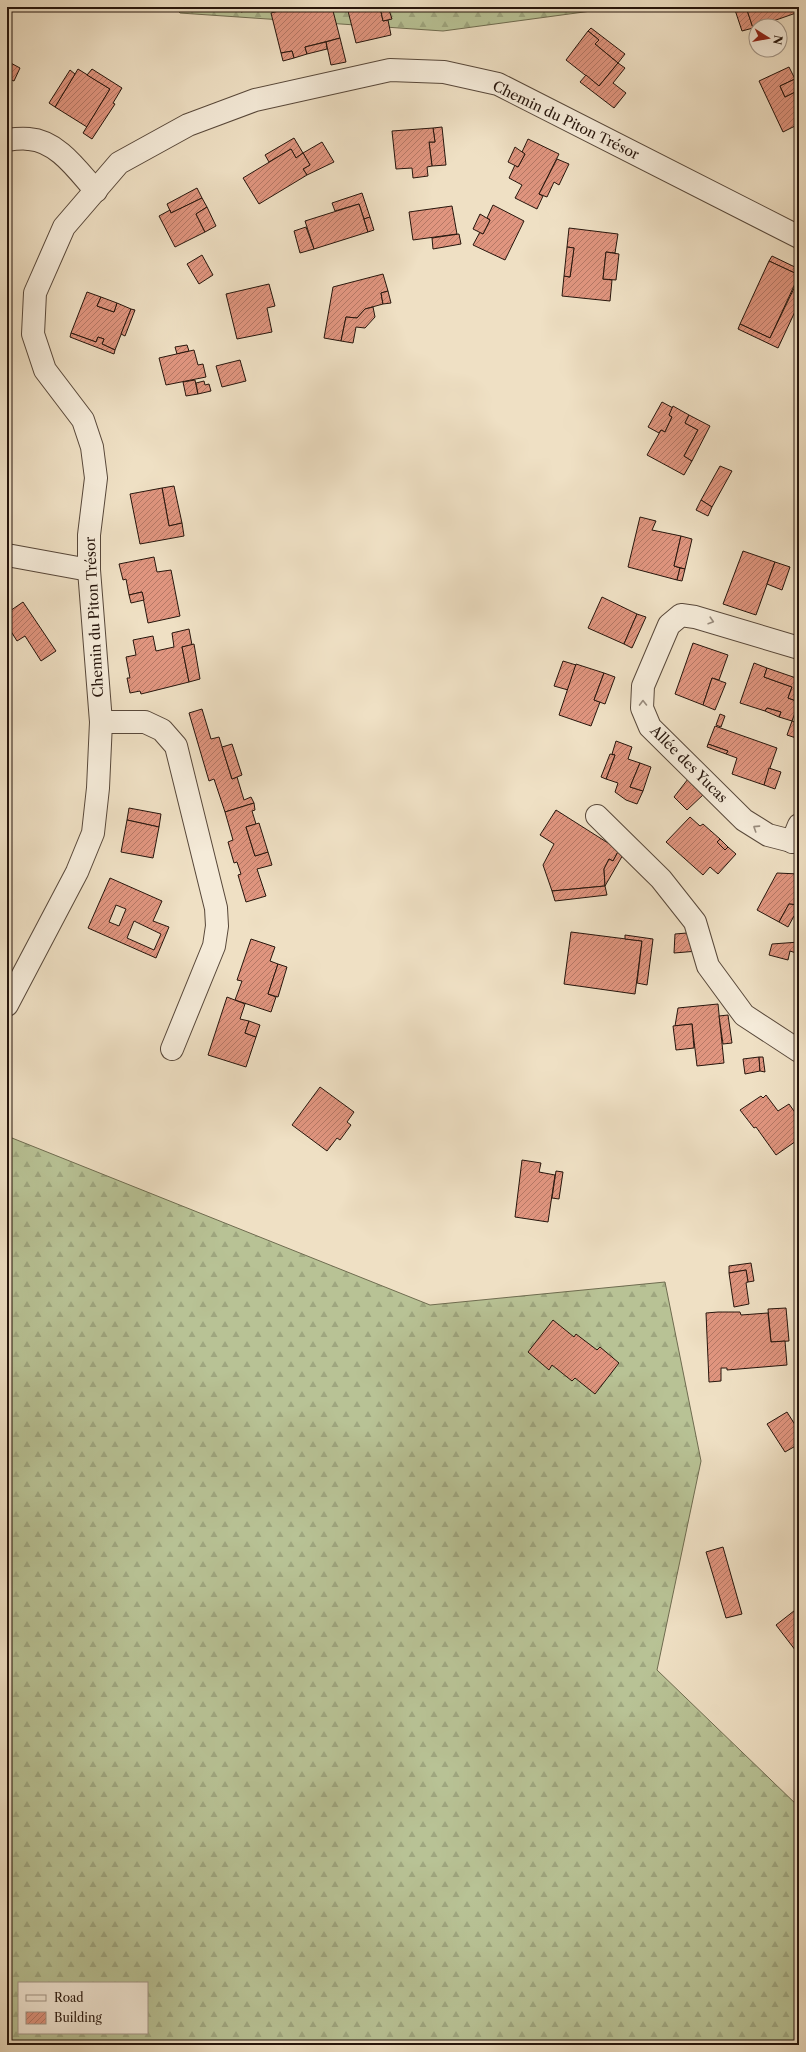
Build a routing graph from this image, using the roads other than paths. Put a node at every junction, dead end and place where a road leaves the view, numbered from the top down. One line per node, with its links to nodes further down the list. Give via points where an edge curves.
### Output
1 (7, 140): 2 (street, via 29,139 44,142 62,154)
2 (96, 191): 3 (street, Chemin du Piton Trésor, via 119,163 188,125 255,100 390,70 444,72 498,84); 5 (street, Chemin du Piton Trésor, via 64,228 35,293 33,334 46,370 83,420 92,447 96,478 89,536)
3 (799, 237)
4 (7, 555): 5 (street)
5 (89, 570): 7 (street, Chemin du Piton Trésor)
6 (799, 648): 9 (street, Allée des Yucas, one-way to 6, via 768,835 744,820 650,728 642,708 644,686 669,625 681,616 695,616)
7 (101, 722): 10 (street, Chemin du Piton Trésor, via 94,833 77,872); 11 (street, via 144,722 162,730 176,746 216,908 214,946)
8 (597, 816): 12 (street, via 661,879 695,922 708,966 744,1014)
9 (797, 837)
10 (7, 1005)
11 (172, 1049)
12 (799, 1052)

